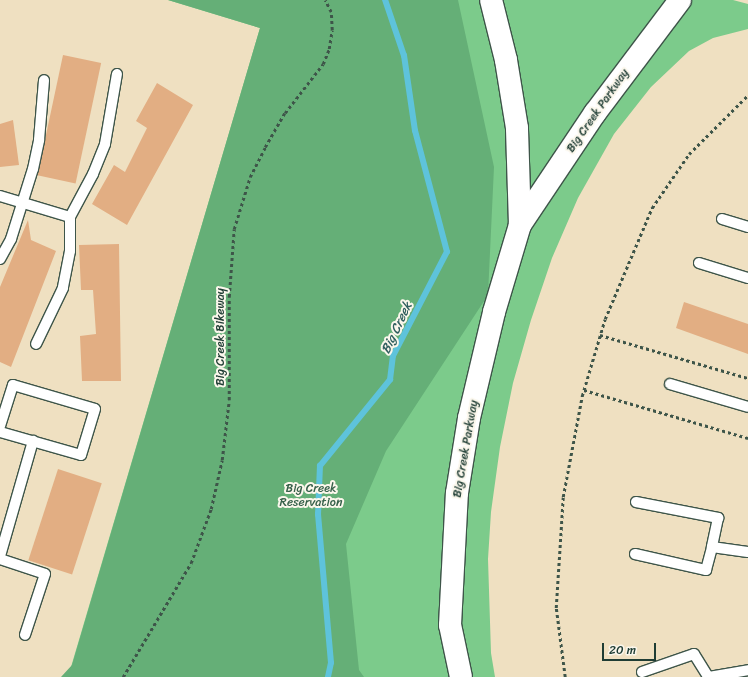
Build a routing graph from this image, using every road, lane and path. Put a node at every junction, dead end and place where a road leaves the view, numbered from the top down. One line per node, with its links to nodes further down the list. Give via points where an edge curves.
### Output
1 (325, 0): 36 (path, Big Creek Bikeway, via 331,12 332,30 325,59 265,147 241,199 234,229 229,297 229,400 222,460 211,509 191,563)
2 (491, 0): 11 (street, Big Creek Parkway, via 506,60 517,128)
3 (680, 0): 11 (street, Big Creek Parkway, via 595,113)
4 (118, 74): 9 (lane, via 105,144 93,174)
5 (44, 80): 8 (lane, via 39,140)
6 (748, 95): 16 (path, via 689,154 652,208)
7 (0, 196): 8 (lane)
8 (22, 203): 9 (lane); 13 (lane, via 11,239)
9 (70, 217): 17 (lane, via 70,251 63,288)
10 (722, 219): 12 (lane)
11 (520, 225): 37 (street, Big Creek Parkway, via 494,312 469,418 457,493 450,625)
12 (748, 227)
13 (0, 259)
14 (700, 263): 15 (lane)
15 (748, 278)
16 (600, 335): 18 (path); 20 (path)
17 (36, 344)
18 (748, 378)
19 (670, 384): 21 (lane)
20 (584, 390): 24 (path); 38 (path, via 563,498 556,608)
21 (748, 407)
22 (0, 426): 25 (lane, via 13,385 95,409 80,455)
23 (0, 432): 25 (lane)
24 (748, 438)
25 (33, 441): 30 (lane)
26 (636, 502): 27 (lane, via 718,518)
27 (712, 547): 28 (lane); 29 (lane, via 706,570)
28 (748, 552)
29 (635, 554)
30 (0, 556)
31 (0, 559): 32 (lane, via 46,574)
32 (25, 635)
33 (748, 670): 35 (lane)
34 (642, 672): 35 (lane, via 694,654)
35 (709, 676)
36 (123, 677)
37 (461, 677)
38 (565, 677)

